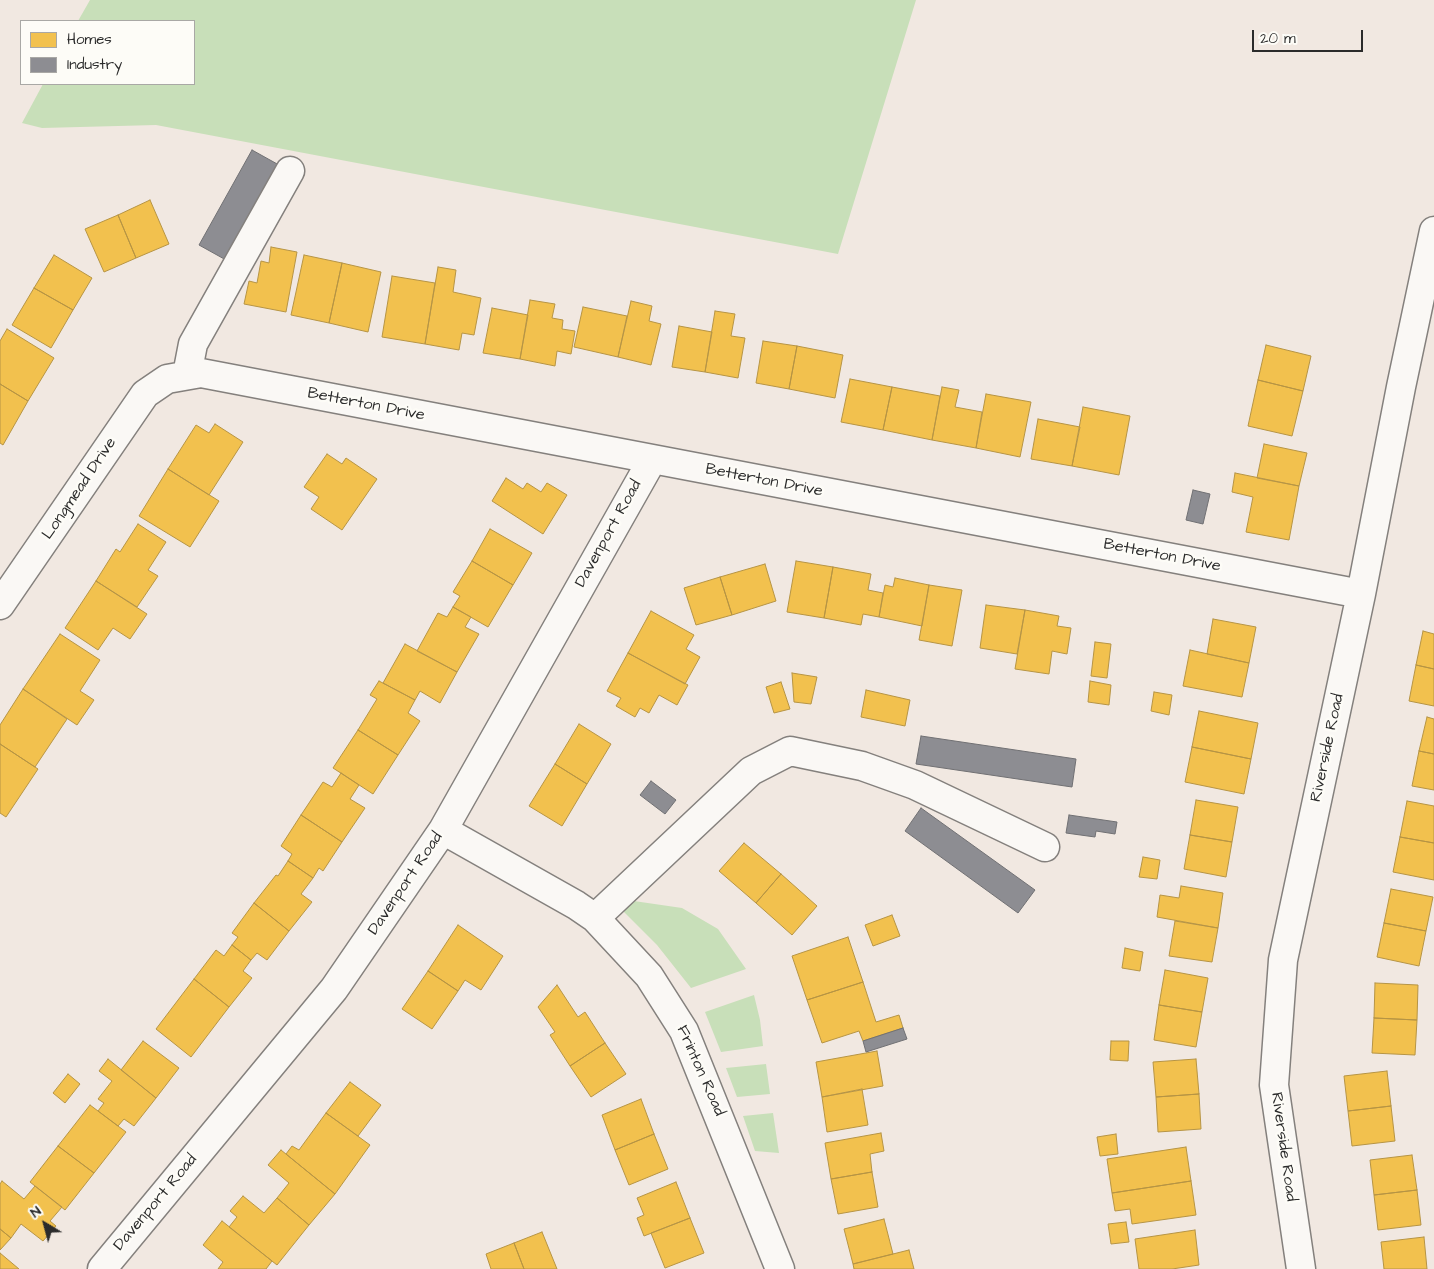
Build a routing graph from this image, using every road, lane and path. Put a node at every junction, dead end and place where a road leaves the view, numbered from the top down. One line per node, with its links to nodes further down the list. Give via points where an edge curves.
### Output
1 (290, 171): 3 (street)
2 (1434, 231): 5 (street, Riverside Road)
3 (177, 377): 4 (street, Betterton Drive, via 201,373); 6 (street, Longmead Drive, via 145,394)
4 (652, 460): 5 (street, Betterton Drive); 7 (street, Davenport Road)
5 (1361, 594): 12 (street, Riverside Road, via 1283,960 1274,1084)
6 (0, 605)
7 (443, 830): 9 (street, Frinton Road); 10 (street, Davenport Road, via 334,989)
8 (1045, 847): 9 (street, via 915,785 862,766 790,751 751,771)
9 (595, 918): 11 (street, Frinton Road, via 649,976 684,1031)
10 (102, 1269)
11 (780, 1269)
12 (1300, 1269)

